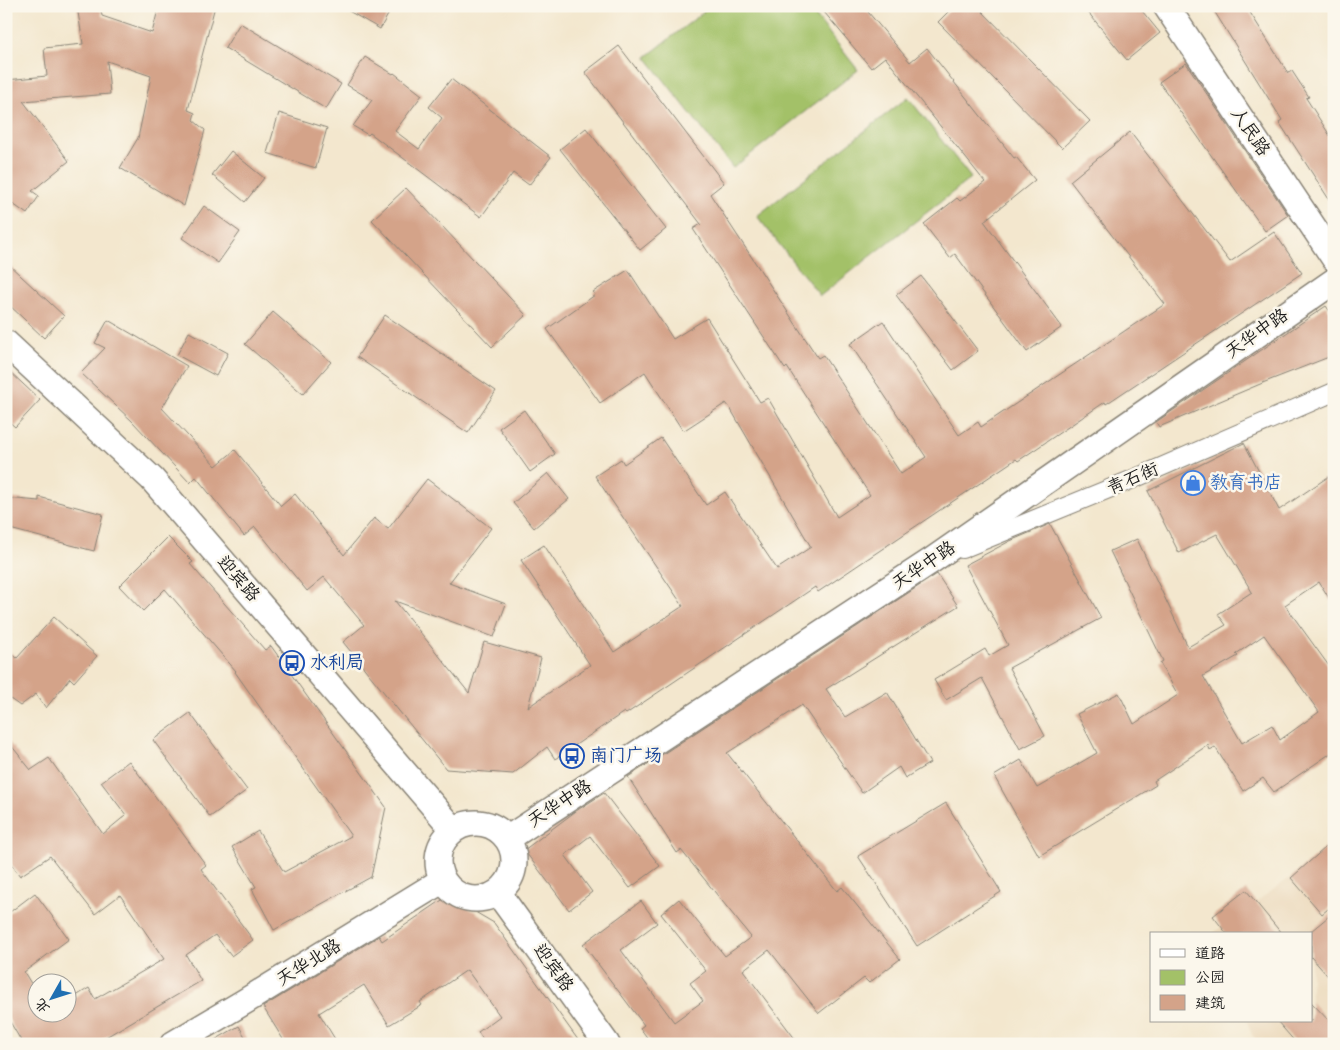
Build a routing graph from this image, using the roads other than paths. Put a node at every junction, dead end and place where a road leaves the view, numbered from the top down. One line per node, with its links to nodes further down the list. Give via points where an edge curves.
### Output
1 (1166, 6): 2 (street, 人民路)
2 (1334, 258)
3 (1334, 281): 6 (street, 天华中路)
4 (6, 343): 7 (street, 迎宾路, via 152,478)
5 (1334, 392): 6 (street, 青石街)
6 (932, 561): 8 (street, 天华中路)
7 (454, 830): 8 (street, via 465,824 478,823 491,826); 9 (street, via 439,852 438,863)
8 (507, 839): 10 (street, via 514,854 514,867 511,879)
9 (443, 880): 10 (street, via 457,894 468,899 481,900); 11 (street, 天华北路)
10 (498, 892): 12 (street, 迎宾路)
11 (173, 1044)
12 (607, 1044)

